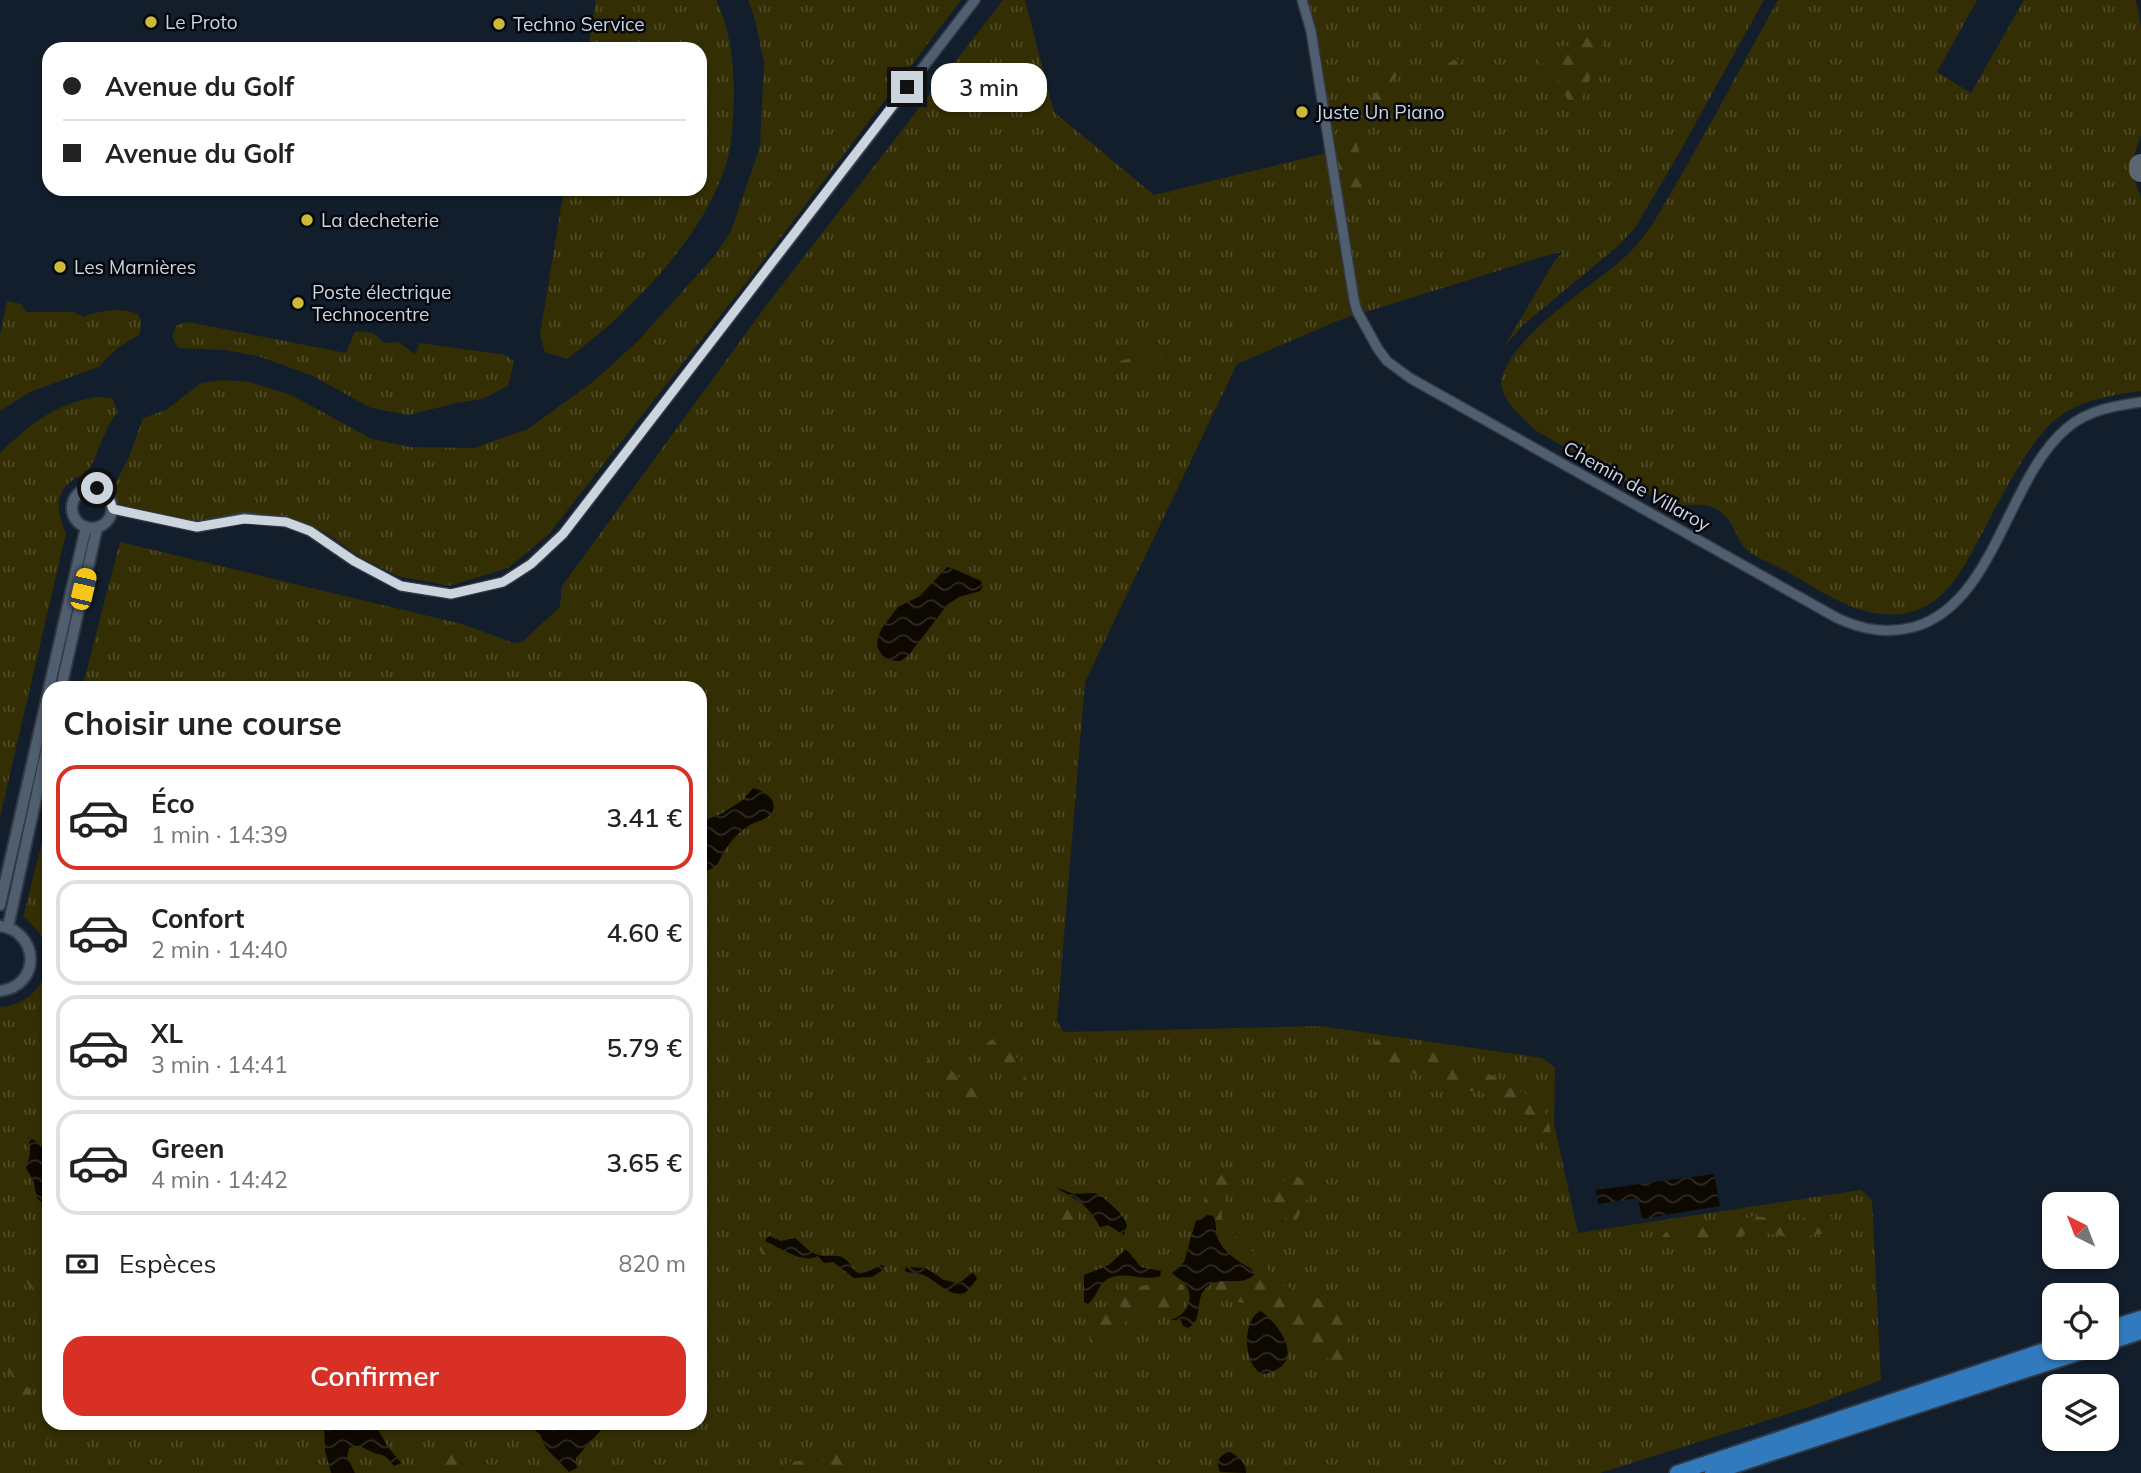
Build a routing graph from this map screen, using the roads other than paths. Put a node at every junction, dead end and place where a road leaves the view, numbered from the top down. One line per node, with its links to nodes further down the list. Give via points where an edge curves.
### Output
1 (975, 0): 4 (street, via 563,534 503,582 451,594 401,586 310,531 286,522 244,519 197,527)
2 (1302, 0): 3 (street, Chemin de Villaroy, via 1357,312 1387,361 1837,618 1866,629 1895,631 1943,613 1961,598 2050,445 2076,421 2103,409)
3 (2141, 402)
4 (113, 509): 5 (street, via 105,524); 5 (street, via 104,491 97,488 77,495 72,507 75,519)
5 (92, 527): 6 (street); 7 (street)
6 (51, 681)
7 (62, 681)
8 (42, 719): 10 (street)
9 (42, 767): 11 (street)
10 (0, 905)
11 (4, 927): 12 (street, via 24,938 31,965 17,985)
12 (0, 991)
13 (2141, 1318): 14 (main road)
14 (2119, 1325)
15 (2141, 1332): 16 (main road)
16 (2119, 1339)
17 (2042, 1351): 19 (main road)
18 (2057, 1360): 20 (main road)
19 (1677, 1473)
20 (1712, 1473)

